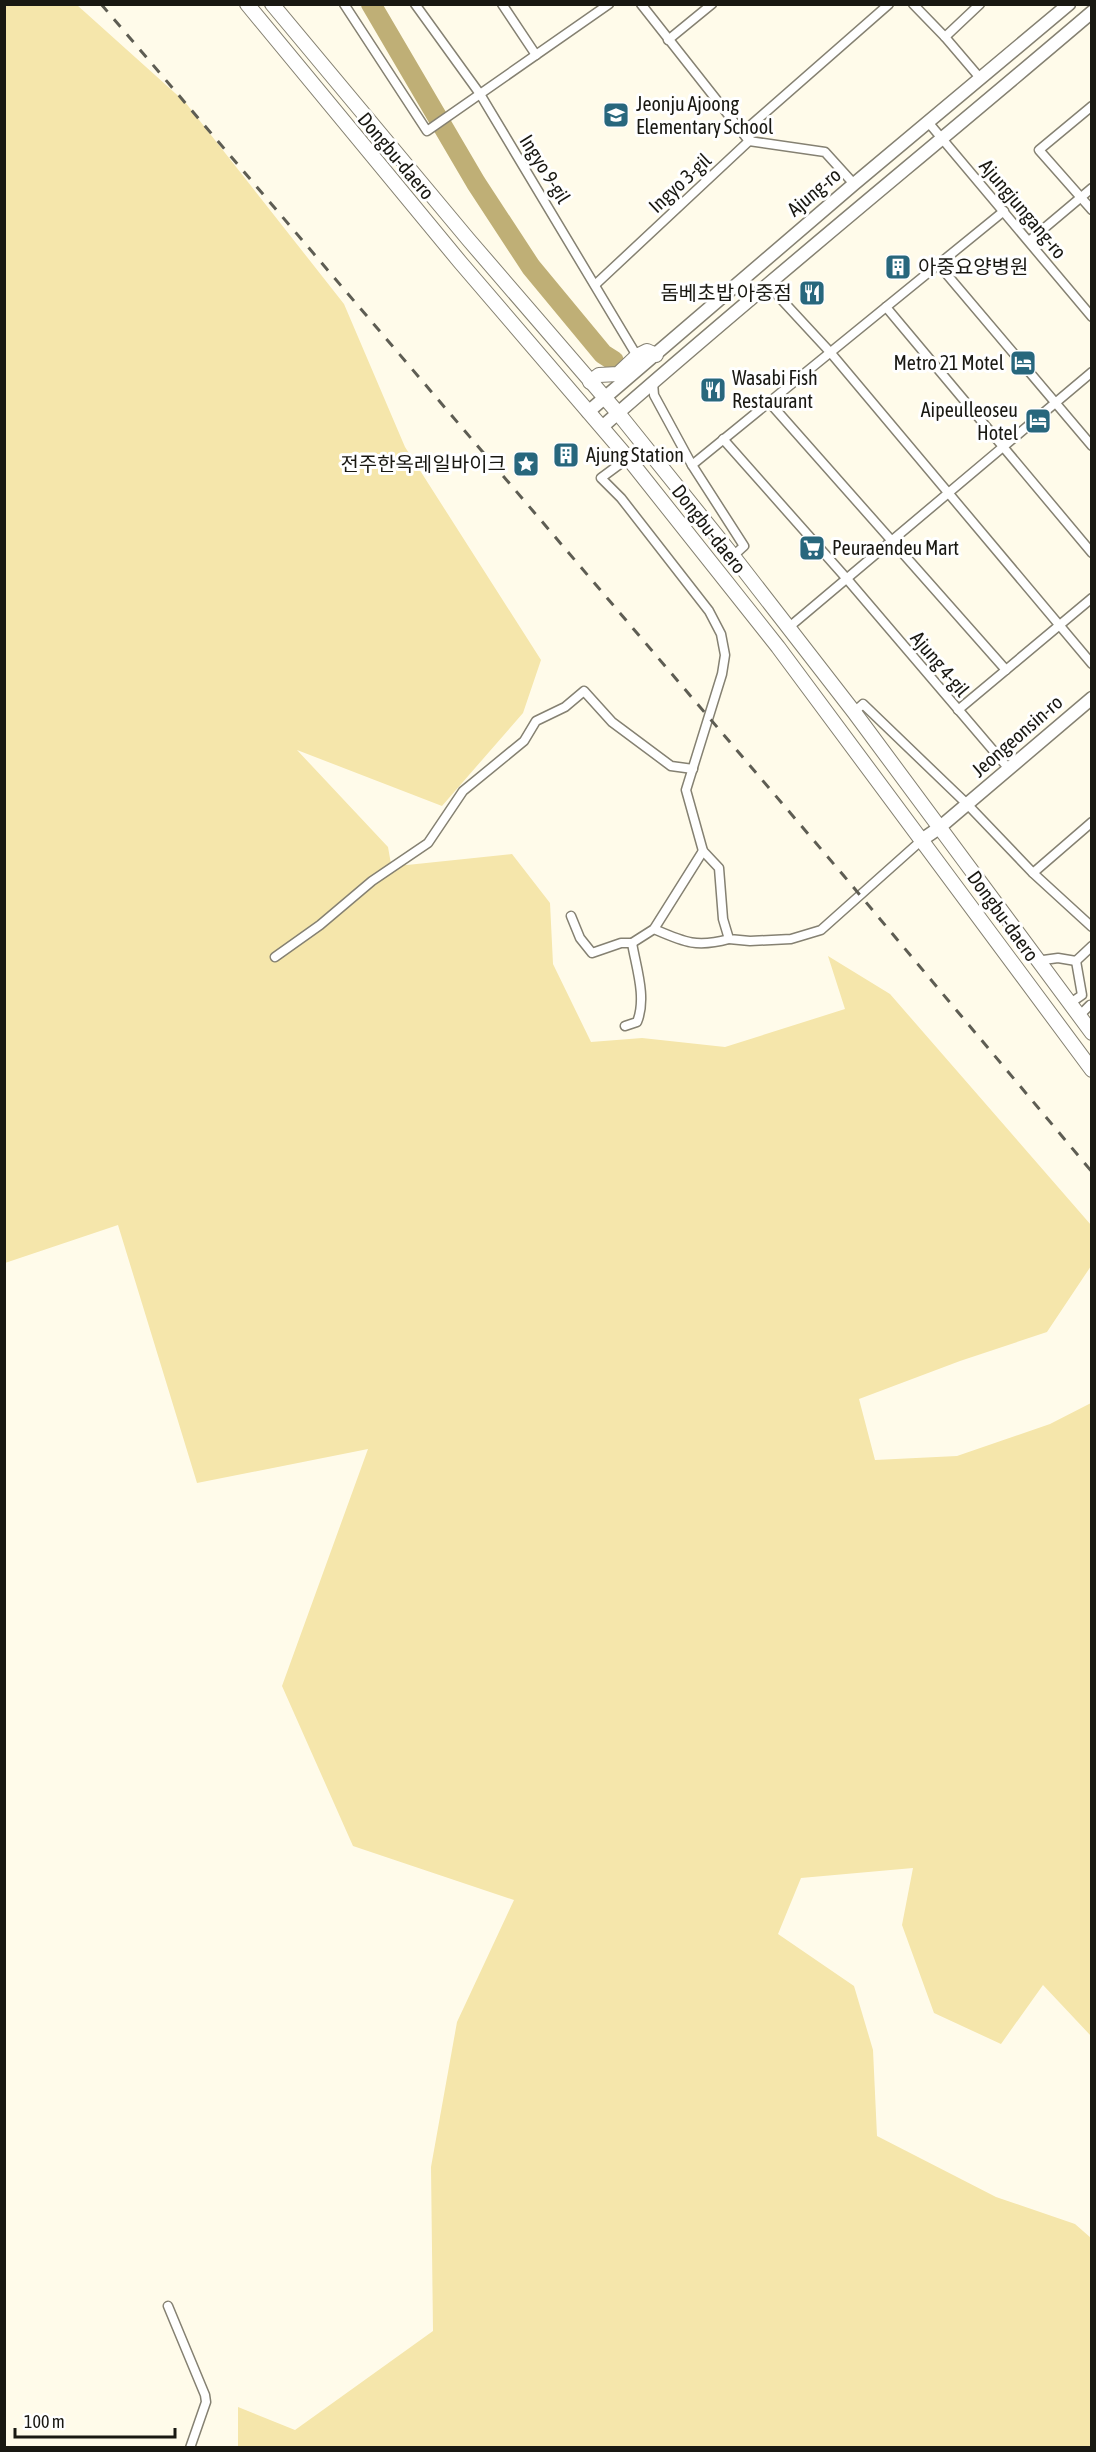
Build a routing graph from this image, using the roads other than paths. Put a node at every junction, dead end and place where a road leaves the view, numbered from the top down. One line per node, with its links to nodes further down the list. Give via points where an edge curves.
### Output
1 (247, 4): 44 (main road, Dongbu-daero)
2 (272, 4): 39 (main road, Dongbu-daero)
3 (344, 4): 19 (street, via 427,131)
4 (415, 4): 19 (street, Ingyo 9-gil)
5 (502, 4): 17 (street)
6 (641, 4): 16 (street)
7 (712, 4): 16 (street)
8 (876, 4): 13 (street, Ingyo 3-gil)
9 (913, 4): 15 (street)
10 (980, 4): 15 (street)
11 (1069, 4): 18 (street, Ajung-ro)
12 (603, 6): 17 (street)
13 (887, 6): 23 (street, Ingyo 3-gil, via 751,125)
14 (1092, 12): 22 (street)
15 (945, 37): 18 (street)
16 (668, 40): 23 (street)
17 (536, 55): 19 (street)
18 (980, 78): 21 (street, Ajung-ro)
19 (480, 94): 31 (street, Ingyo 9-gil)
20 (1092, 106): 26 (street, via 1039,150)
21 (928, 122): 22 (street, Ajungjungang-ro); 24 (street, Ajung-ro)
22 (943, 140): 28 (street, Ajungjungang-ro); 32 (street)
23 (749, 141): 24 (street, via 825,152); 31 (street, Ingyo 3-gil)
24 (854, 184): 36 (street, Ajung-ro)
25 (1092, 188): 26 (street)
26 (1081, 197): 27 (street); 29 (street)
27 (1092, 210)
28 (1004, 211): 29 (street, Ajungjungang-ro); 30 (street)
29 (1029, 241): 34 (street, Ajungjungang-ro)
30 (938, 264): 33 (street); 43 (street)
31 (596, 285): 37 (street, Ingyo 9-gil)
32 (768, 285): 35 (street); 40 (street)
33 (886, 307): 35 (street); 49 (street)
34 (1092, 317)
35 (830, 352): 42 (street); 52 (street)
36 (656, 355): 37 (main road, via 646,351); 41 (street, Ajung-ro)
37 (637, 356): 39 (main road, via 618,374 598,375)
38 (1092, 372): 43 (street)
39 (590, 382): 41 (main road, Dongbu-daero)
40 (653, 383): 45 (street); 51 (street, via 654,395)
41 (605, 398): 44 (street, Ajung-ro); 45 (main road, Dongbu-daero)
42 (769, 402): 47 (street); 53 (street)
43 (1055, 403): 48 (street); 49 (street)
44 (588, 412): 46 (main road, Dongbu-daero)
45 (618, 413): 46 (street); 55 (main road, Dongbu-daero)
46 (602, 427): 50 (main road, Dongbu-daero)
47 (723, 439): 51 (street); 56 (street, Ajung 4-gil)
48 (1092, 446)
49 (1003, 447): 52 (street); 54 (street)
50 (628, 458): 65 (street, via 602,478 709,611 721,634 725,655 722,674); 70 (main road, Dongbu-daero, via 778,647)
51 (692, 465): 55 (street, via 744,546)
52 (949, 493): 53 (street); 58 (street)
53 (892, 541): 56 (street); 61 (street)
54 (1092, 552)
55 (733, 556): 59 (main road, Dongbu-daero)
56 (847, 579): 59 (street); 63 (street, Ajung 4-gil)
57 (1092, 597): 58 (street)
58 (1060, 624): 60 (street); 61 (street)
59 (788, 628): 64 (main road, Dongbu-daero)
60 (1092, 664)
61 (1006, 670): 63 (street)
62 (1092, 698): 66 (street, Jeongeonsin-ro)
63 (958, 710): 66 (street, Ajung 4-gil)
64 (854, 712): 67 (street, via 863,704); 69 (main road, Dongbu-daero)
65 (693, 769): 71 (street, via 686,790); 79 (street, via 671,766 612,722 584,691 565,707 536,721 524,741 463,791 428,843)
66 (1008, 769): 67 (street, Jeongeonsin-ro)
67 (967, 804): 69 (street, Jeongeonsin-ro); 72 (street)
68 (1092, 822): 72 (street)
69 (939, 828): 70 (street, Jeongeonsin-ro); 80 (main road, Dongbu-daero)
70 (922, 839): 76 (street, via 820,930 791,939); 88 (main road, Dongbu-daero)
71 (703, 851): 75 (street); 76 (street, via 719,868 723,919)
72 (1033, 873): 74 (street)
73 (571, 916): 77 (street, via 580,938 592,953)
74 (1092, 927)
75 (654, 929): 76 (street, via 688,944); 77 (street)
76 (729, 939)
77 (632, 943): 86 (street, via 641,1011 637,1022)
78 (1092, 946): 81 (street)
79 (275, 957)
80 (1036, 961): 81 (street); 83 (main road, Dongbu-daero)
81 (1076, 961): 82 (street)
82 (1082, 995): 83 (street); 84 (street)
83 (1069, 1004): 85 (main road, Dongbu-daero)
84 (1091, 1006): 85 (street)
85 (1079, 1016): 87 (main road, Dongbu-daero)
86 (625, 1026)
87 (1092, 1033)
88 (1092, 1070)
89 (168, 2306): 90 (street, via 205,2395)
90 (190, 2448)

